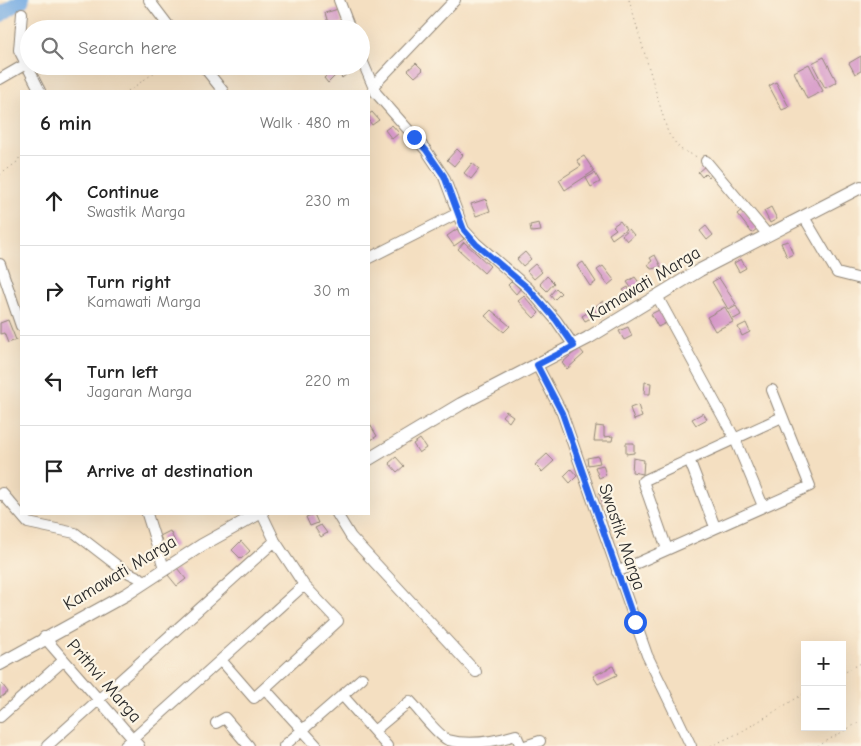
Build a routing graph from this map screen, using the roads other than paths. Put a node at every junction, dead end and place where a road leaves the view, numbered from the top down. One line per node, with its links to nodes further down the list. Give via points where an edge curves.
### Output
1 (149, 0): 6 (street)
2 (339, 0): 7 (street)
3 (455, 0): 15 (street)
4 (22, 13): 5 (street)
5 (21, 20)
6 (164, 20)
7 (347, 20)
8 (20, 38): 9 (street)
9 (20, 52)
10 (20, 67): 14 (street)
11 (32, 75): 16 (street)
12 (210, 75): 17 (street)
13 (368, 75): 15 (street)
14 (0, 79)
15 (373, 86): 20 (street, via 389,111 440,170)
16 (39, 90)
17 (222, 90)
18 (706, 161): 22 (street)
19 (861, 187): 21 (main road, Kamawati Marga)
20 (458, 213): 23 (street); 28 (street, via 464,230 476,244 528,288)
21 (804, 217): 22 (main road, Kamawati Marga); 25 (street, via 837,274)
22 (768, 235): 26 (main road, Kamawati Marga)
23 (370, 257)
24 (0, 264): 27 (street)
25 (861, 279)
26 (656, 296): 28 (main road, Kamawati Marga); 32 (street)
27 (20, 323)
28 (574, 346): 29 (main road, Kamawati Marga)
29 (537, 365): 33 (main road, Kamawati Marga, via 461,404); 47 (street, Swastik Marga, via 562,413)
30 (772, 390): 31 (street)
31 (782, 417): 32 (street); 36 (street, via 810,486)
32 (735, 439): 34 (street); 36 (street)
33 (370, 458)
34 (689, 459): 43 (street); 45 (street, via 643,481)
35 (0, 495): 37 (street)
36 (763, 506): 43 (street)
37 (20, 514)
38 (21, 515): 48 (street, via 28,523 75,533 123,570)
39 (147, 515): 46 (street)
40 (255, 515): 46 (main road, Kamawati Marga)
41 (262, 515): 44 (street)
42 (338, 515): 54 (street, via 351,537)
43 (714, 527): 45 (street)
44 (275, 541): 49 (street); 58 (street)
45 (667, 549): 47 (street)
46 (164, 568): 48 (main road, Kamawati Marga)
47 (617, 572): 71 (street, Swastik Marga, via 647,655)
48 (146, 580): 50 (main road, Kamawati Marga)
49 (304, 585): 52 (street); 56 (street, via 338,621)
50 (44, 638): 51 (street, Prithvi Marga); 53 (main road, Kamawati Marga)
51 (64, 660): 58 (street, Prithvi Marga); 59 (street)
52 (221, 660): 56 (street, via 254,698); 64 (street)
53 (0, 664)
54 (476, 672)
55 (362, 678): 57 (street)
56 (265, 689): 61 (street)
57 (342, 695): 61 (street); 62 (street)
58 (99, 700): 64 (street, Prithvi Marga); 65 (street)
59 (0, 716)
60 (216, 723): 66 (street, via 225,718)
61 (302, 730): 67 (street); 68 (street)
62 (374, 731): 69 (street); 70 (street, via 410,701 449,740 467,744 490,743 516,735)
63 (540, 741): 70 (street)
64 (133, 744)
65 (47, 746)
66 (249, 746)
67 (284, 746)
68 (317, 746)
69 (387, 746)
70 (523, 746)
71 (691, 746)

